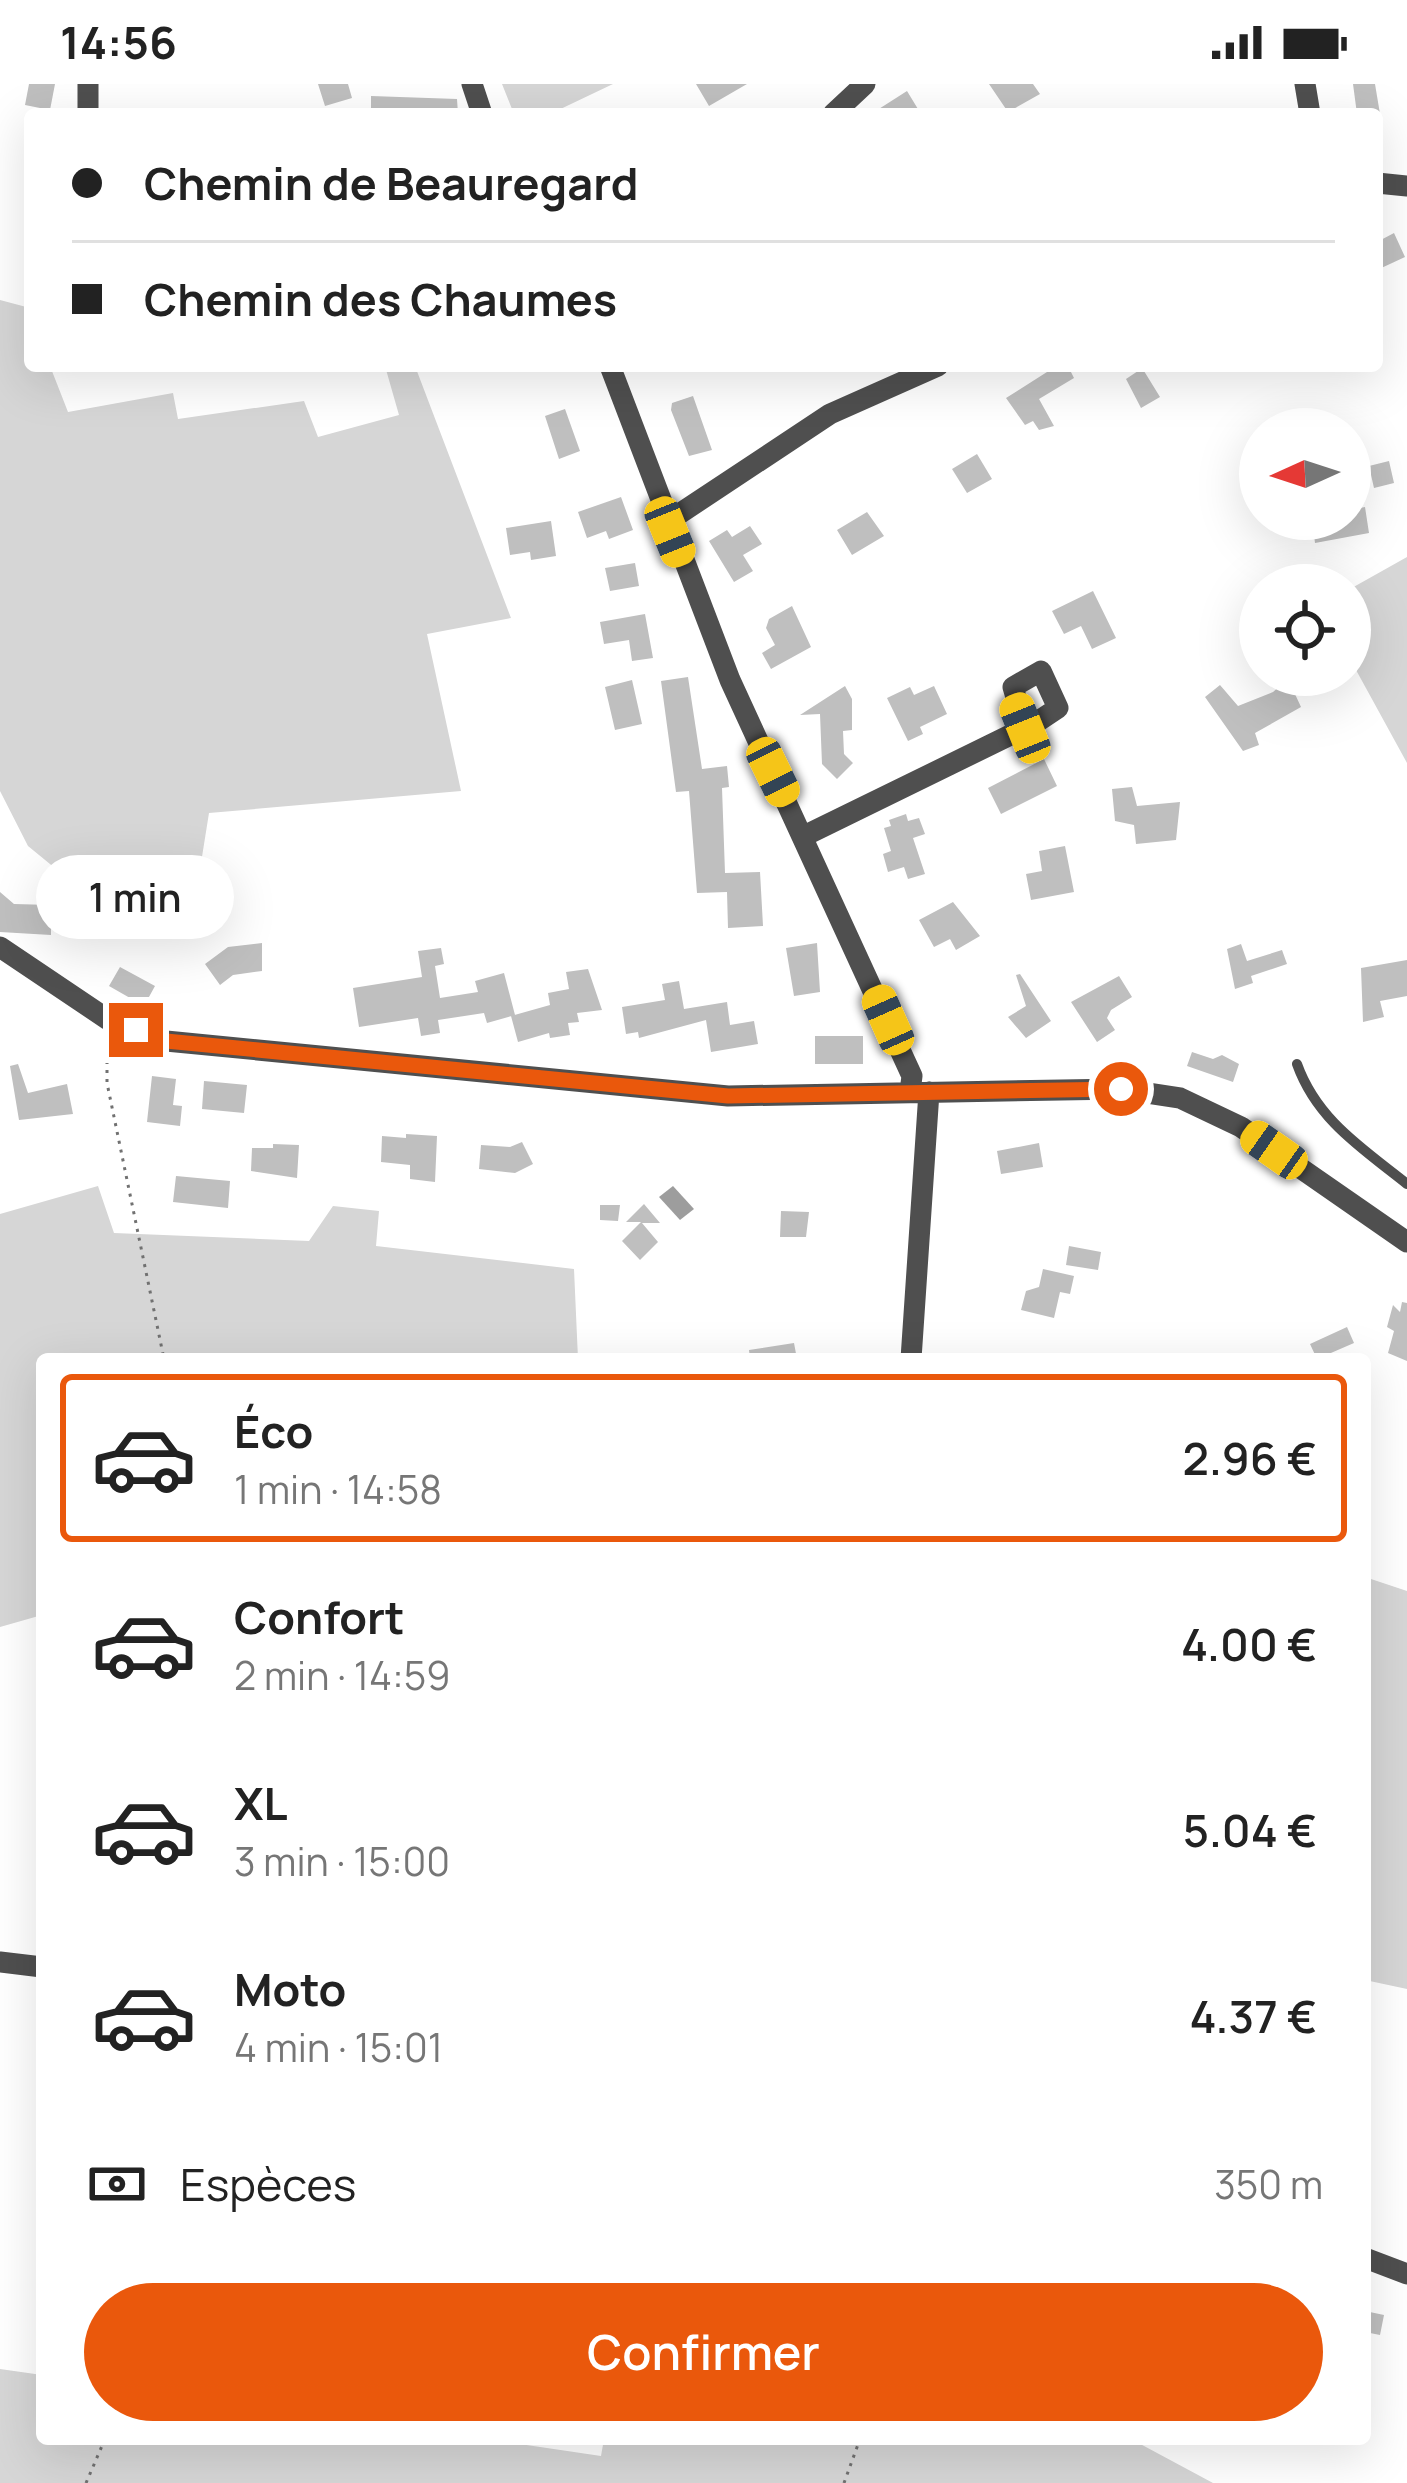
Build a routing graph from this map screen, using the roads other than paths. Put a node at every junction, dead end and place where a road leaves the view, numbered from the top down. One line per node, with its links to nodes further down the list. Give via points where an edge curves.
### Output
1 (865, 84): 2 (street)
2 (839, 108)
3 (612, 372): 5 (street)
4 (924, 372): 5 (street, via 830,414)
5 (667, 522): 7 (street)
6 (1025, 728): 7 (street)
7 (804, 836): 10 (street)
8 (0, 947): 10 (street, via 107,1019 166,1041 728,1096)
9 (1297, 1064): 11 (lane, via 1322,1115)
10 (920, 1092): 12 (street, via 1121,1089 1180,1098 1241,1127); 13 (street)
11 (1407, 1184)
12 (1407, 1242)
13 (911, 1353)
14 (0, 1962): 15 (street)
15 (36, 1966)
16 (1371, 2260): 17 (street)
17 (1407, 2274)

